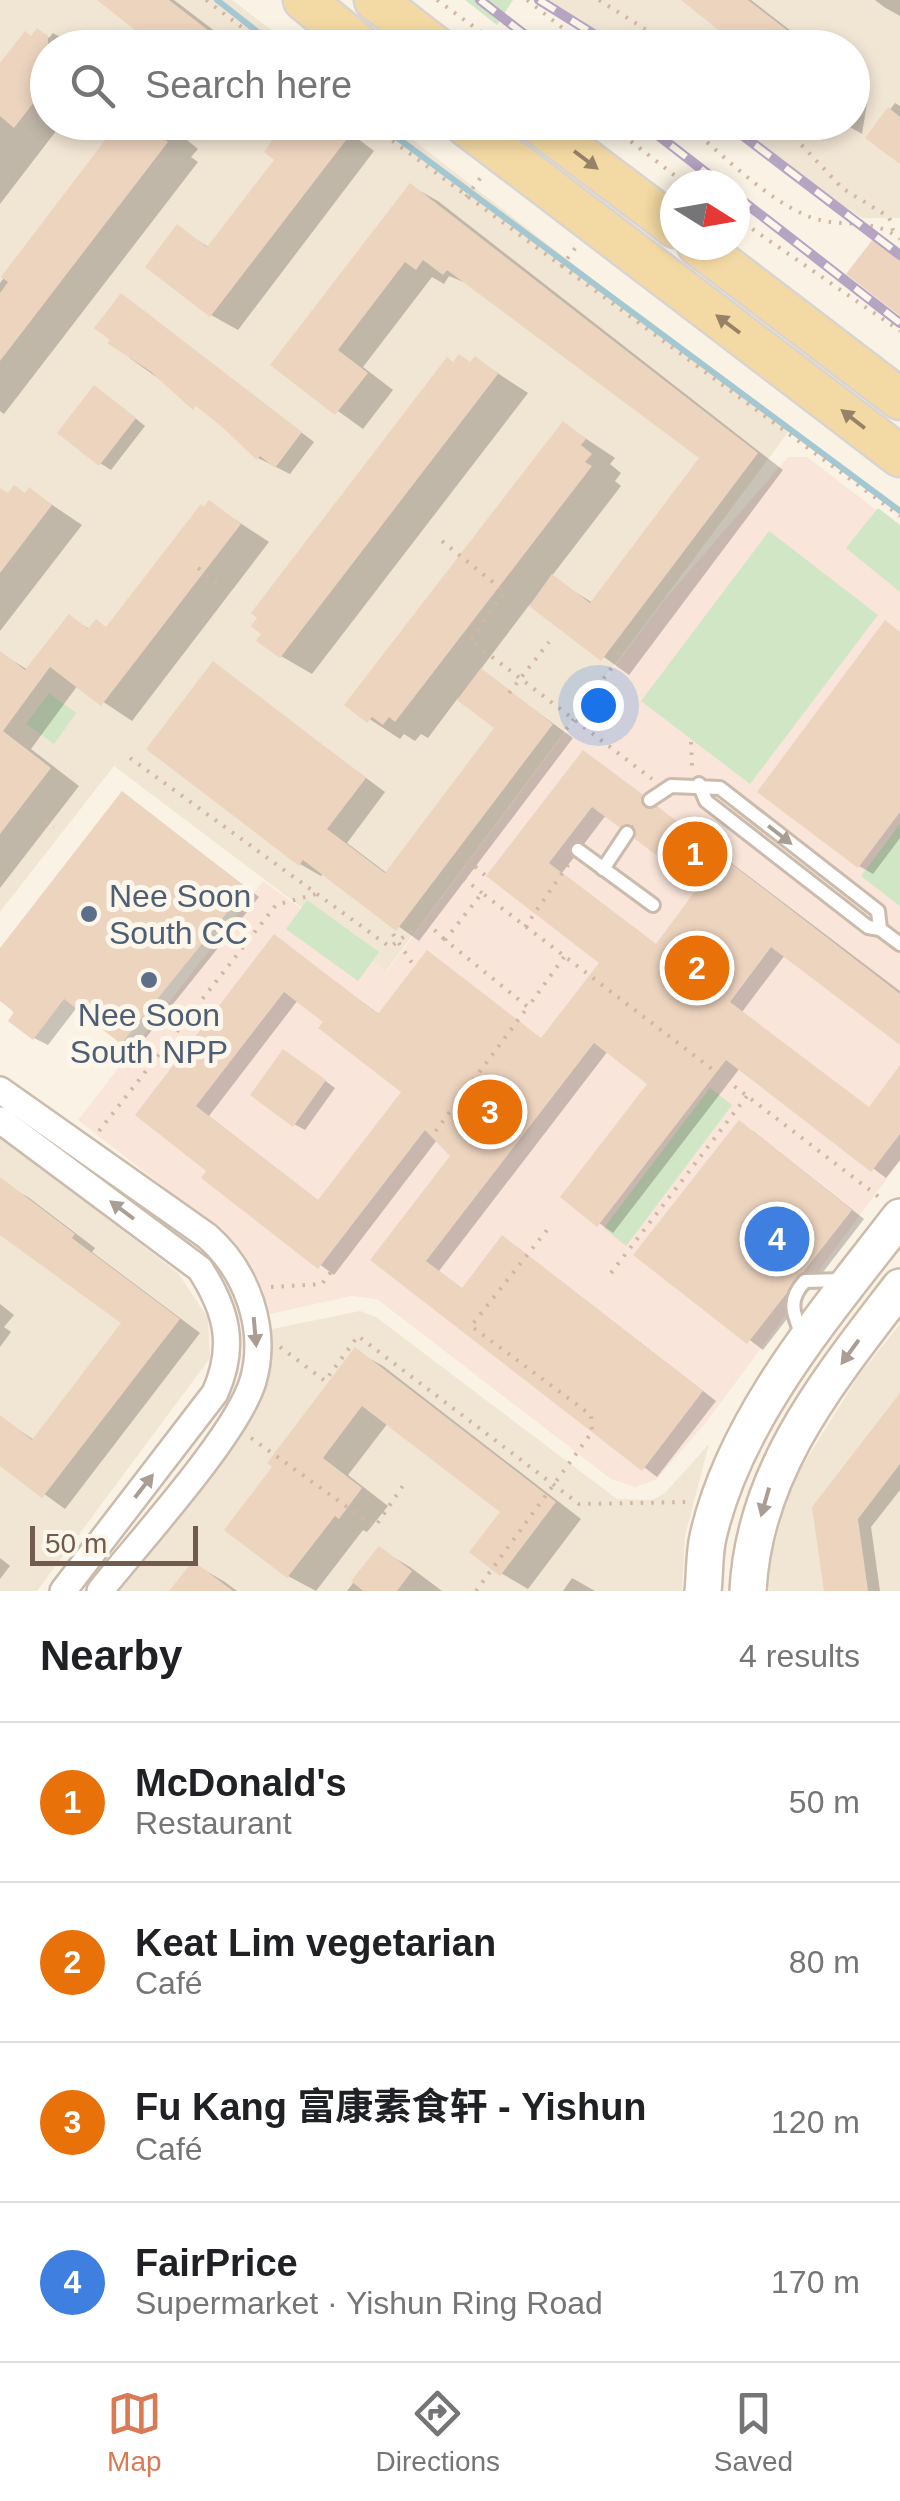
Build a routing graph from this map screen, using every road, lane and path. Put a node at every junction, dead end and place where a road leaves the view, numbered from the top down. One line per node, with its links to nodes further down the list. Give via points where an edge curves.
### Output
1 (206, 0): 7 (path)
2 (304, 0): 8 (main road)
3 (374, 0): 9 (main road)
4 (437, 0): 10 (path)
5 (528, 0): 11 (path)
6 (600, 0): 12 (path)
7 (245, 30)
8 (342, 30)
9 (413, 30)
10 (478, 30)
11 (566, 30)
12 (647, 30)
13 (388, 140): 21 (path)
14 (486, 140): 31 (main road, one-way to 14)
15 (560, 140): 22 (main road, one-way to 22)
16 (629, 140): 19 (path)
17 (705, 140): 24 (path, via 790,208)
18 (797, 140): 24 (path, via 842,188 890,217)
19 (668, 170)
20 (479, 180): 21 (path)
21 (466, 197): 28 (path)
22 (660, 217)
23 (750, 227): 29 (path)
24 (894, 234): 25 (path)
25 (900, 239)
26 (574, 250): 28 (path)
27 (718, 260): 30 (main road)
28 (561, 266): 33 (path)
29 (900, 331)
30 (900, 399)
31 (900, 456)
32 (723, 512): 34 (path)
33 (900, 516)
34 (731, 518)
35 (442, 540): 40 (path, via 505,592 470,640)
36 (198, 568): 37 (path)
37 (223, 587)
38 (549, 642): 40 (path)
39 (614, 648): 42 (path, via 622,654)
40 (521, 678): 41 (path); 42 (path)
41 (509, 693)
42 (574, 720): 46 (path); 53 (path)
43 (691, 742): 45 (path)
44 (130, 758): 57 (path)
45 (696, 784): 46 (lane); 63 (lane, via 720,788 878,911 880,929)
46 (666, 789): 47 (lane)
47 (650, 800)
48 (45, 821): 49 (path)
49 (54, 826)
50 (627, 833): 54 (lane)
51 (578, 850): 54 (lane); 59 (path)
52 (460, 854): 53 (path)
53 (469, 861): 55 (path); 56 (path, via 458,875)
54 (603, 869): 58 (lane)
55 (486, 876)
56 (482, 892): 59 (path); 61 (path)
57 (316, 894): 62 (path, via 390,947); 71 (path, via 276,904 96,1135)
58 (653, 905)
59 (525, 927): 64 (path)
60 (393, 934): 62 (path)
61 (445, 940): 62 (path, via 424,921); 66 (path)
62 (398, 941): 65 (path)
63 (900, 944)
64 (564, 958): 66 (path); 68 (path)
65 (414, 966)
66 (528, 1006): 76 (path, via 322,1284 266,1287)
67 (0, 1090): 70 (street)
68 (747, 1096): 72 (path); 74 (path)
69 (0, 1120): 70 (street)
70 (29, 1126): 82 (street, one-way to 70, via 215,1393 230,1336 220,1299 200,1268); 83 (street, one-way to 83, via 218,1245 250,1295 258,1338 253,1382 231,1424)
71 (84, 1126)
72 (894, 1210): 85 (main road, via 726,1482 707,1540)
73 (551, 1225): 80 (path, via 471,1326 591,1415 592,1432)
74 (611, 1272)
75 (900, 1287): 86 (main road, one-way to 86, via 803,1420 772,1478 750,1552)
76 (270, 1296)
77 (275, 1365): 80 (path, via 278,1345 325,1381 358,1336)
78 (244, 1433): 79 (path, via 376,1527)
79 (404, 1484)
80 (554, 1485): 81 (path, via 578,1504); 84 (path)
81 (701, 1502)
82 (63, 1591)
83 (100, 1591)
84 (476, 1591)
85 (703, 1591)
86 (748, 1591)

